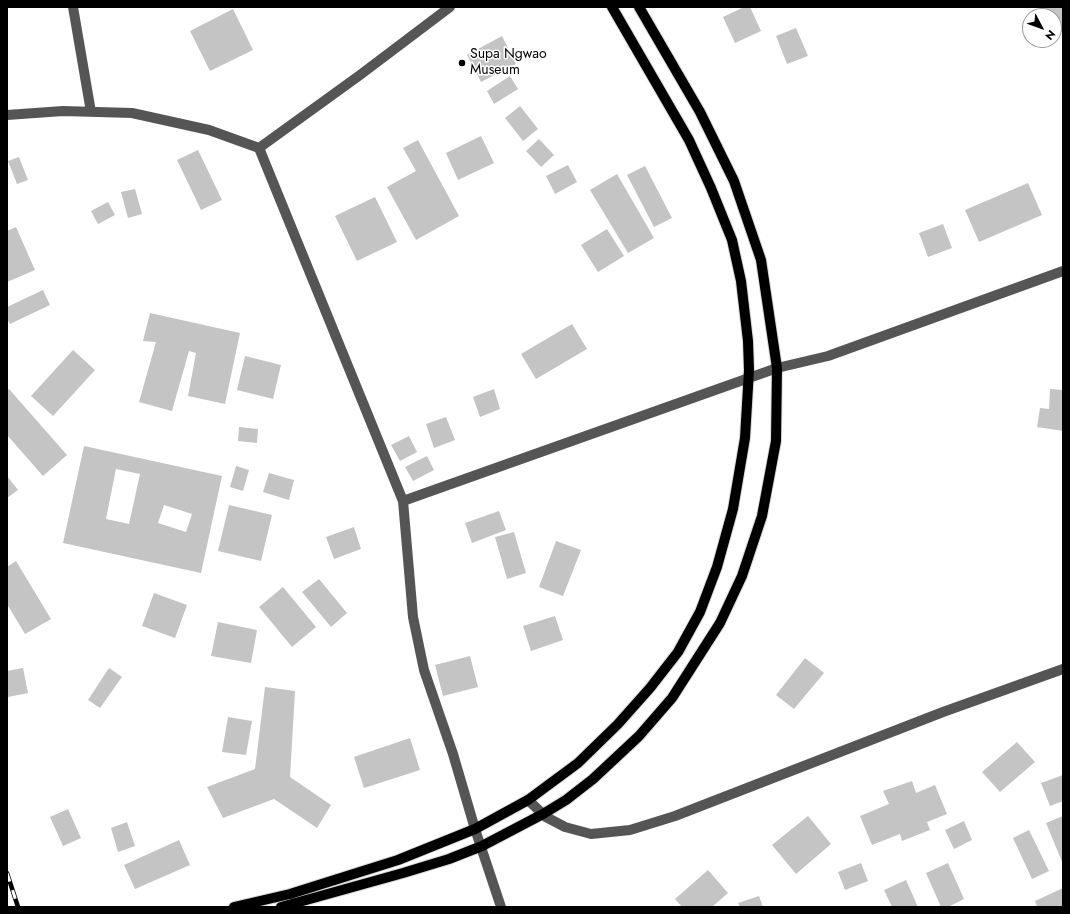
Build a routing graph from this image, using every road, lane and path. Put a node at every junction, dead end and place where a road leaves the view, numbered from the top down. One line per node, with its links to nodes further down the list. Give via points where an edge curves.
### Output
1 (73, 7): 5 (street)
2 (450, 7): 7 (street)
3 (612, 7): 10 (main road, via 689,140 732,240 742,289)
4 (639, 7): 9 (main road, via 700,112 734,181 761,260)
5 (91, 112): 6 (street); 7 (street, via 132,113 209,130)
6 (7, 115)
7 (259, 148): 11 (street)
8 (1063, 271): 9 (street, via 828,356)
9 (777, 368): 10 (street); 14 (main road, via 776,441 762,516 742,576 720,622 672,698 639,736 593,779)
10 (749, 378): 11 (street); 13 (main road, via 745,438 733,510 717,567 700,612 678,652 618,724 578,763)
11 (403, 501): 15 (street, via 413,617 424,670)
12 (1063, 669): 14 (street, via 943,712 675,816 630,830 591,834 565,827)
13 (528, 800): 14 (street); 15 (main road)
14 (543, 814): 16 (main road)
15 (475, 829): 16 (street); 17 (main road, via 398,860 290,894)
16 (482, 846): 18 (main road, via 403,873); 19 (street)
17 (234, 907)
18 (281, 907)
19 (501, 907)

